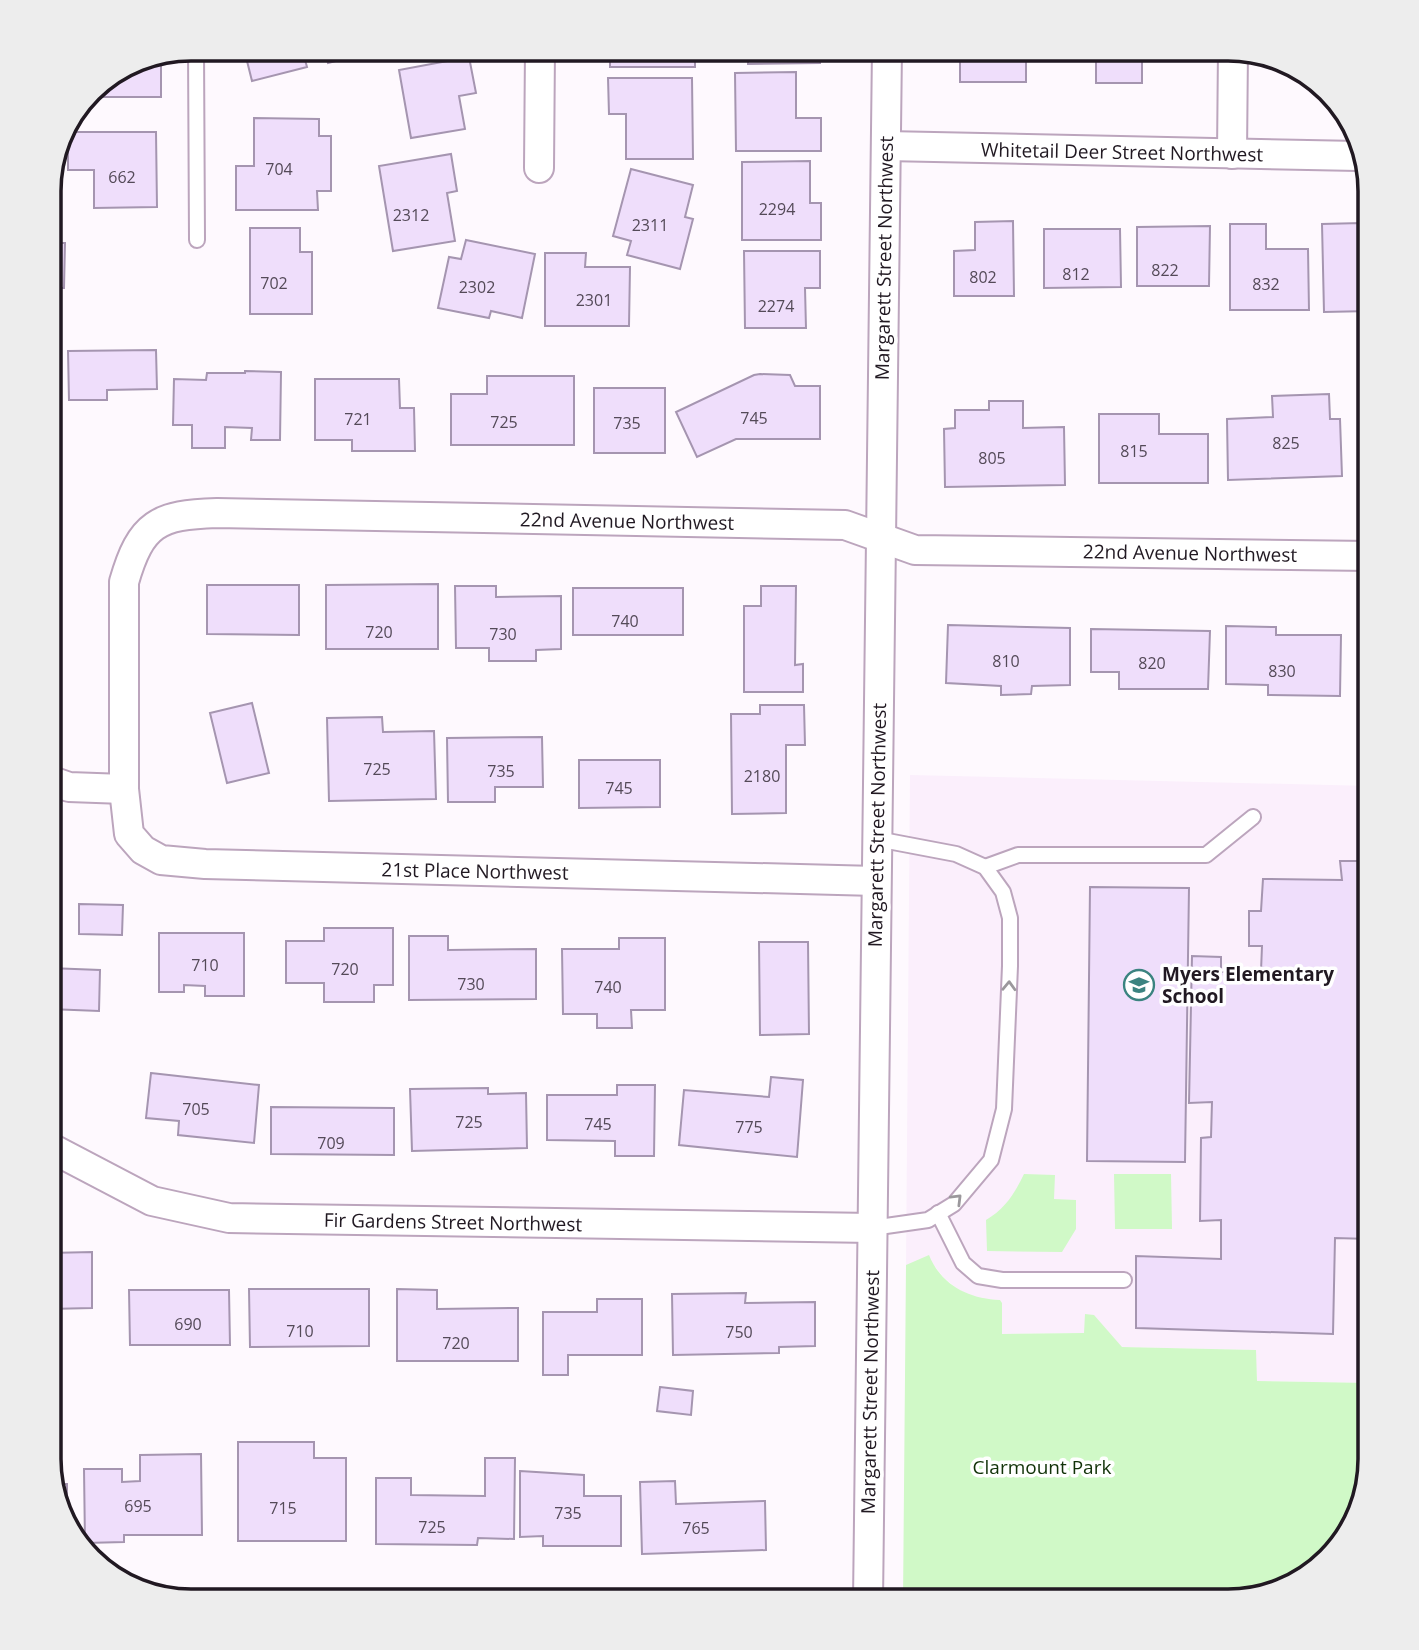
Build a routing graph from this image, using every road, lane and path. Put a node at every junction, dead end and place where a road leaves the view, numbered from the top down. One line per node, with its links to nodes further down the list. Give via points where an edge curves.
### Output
1 (196, 62): 9 (lane)
2 (540, 62): 8 (street)
3 (887, 62): 5 (street, Margarett Street Northwest)
4 (1233, 62): 6 (street)
5 (886, 146): 6 (street, Whitetail Deer Street Northwest); 10 (street, Margarett Street Northwest)
6 (1232, 154): 7 (street, Whitetail Deer Street Northwest)
7 (1353, 156)
8 (539, 168)
9 (197, 240)
10 (881, 538): 11 (street, 22nd Avenue Northwest, via 915,550); 13 (street, 22nd Avenue Northwest, via 845,525 183,514 160,522 144,536 132,554 124,582); 15 (street, Margarett Street Northwest)
11 (1358, 556)
12 (62, 784): 13 (street)
13 (124, 789): 17 (street, 21st Place Northwest, via 129,834 143,850 161,860)
14 (1253, 817): 16 (lane, via 1206,855 1018,855)
15 (877, 839): 16 (lane, via 956,854); 17 (street, Margarett Street Northwest)
16 (985, 867): 19 (lane, one-way to 16, via 954,1204 991,1160 1004,1109 1010,918 1003,892)
17 (876, 881): 20 (street, Margarett Street Northwest)
18 (61, 1153): 20 (street, Fir Gardens Street Northwest, via 152,1201 229,1218)
19 (938, 1213): 20 (lane, via 928,1220); 21 (lane, via 962,1262 978,1276)
20 (872, 1228): 22 (street, Margarett Street Northwest)
21 (1124, 1280)
22 (868, 1589)

